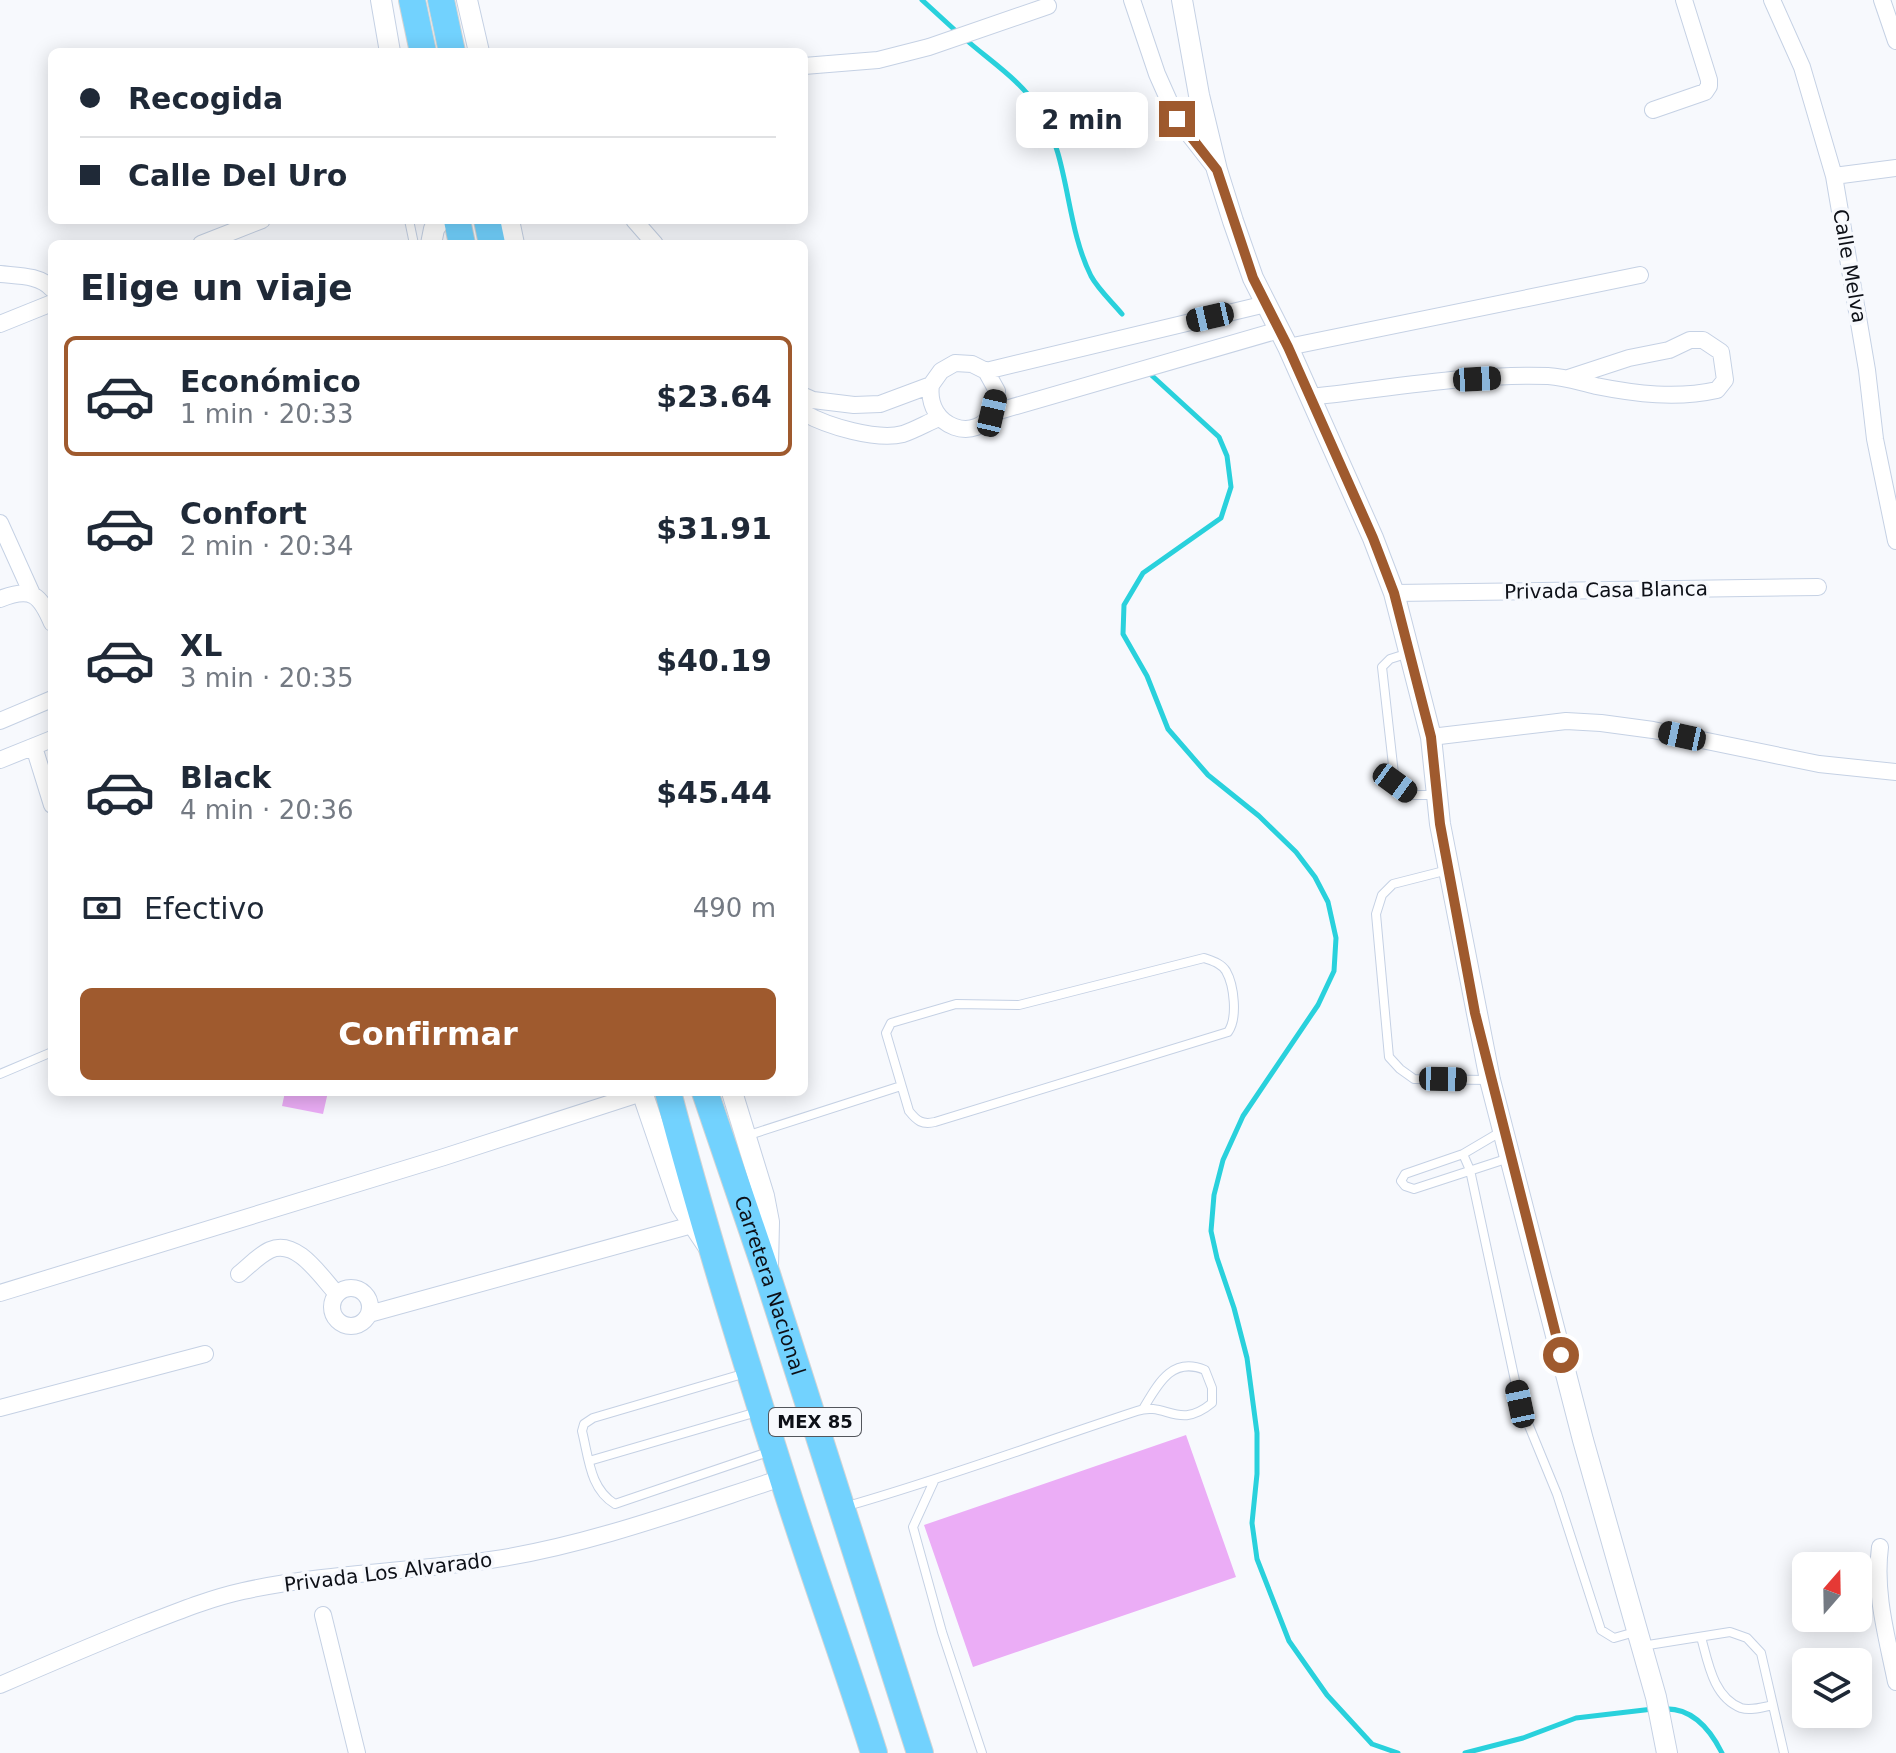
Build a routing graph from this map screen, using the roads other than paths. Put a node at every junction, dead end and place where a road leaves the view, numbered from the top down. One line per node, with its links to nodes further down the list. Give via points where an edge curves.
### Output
1 (381, 0): 12 (street)
2 (412, 0): 13 (highway)
3 (441, 0): 14 (highway)
4 (467, 0): 15 (street)
5 (1132, 0): 19 (street, via 1177,119)
6 (1182, 0): 19 (street)
7 (1684, 0): 17 (street, via 1709,86)
8 (1772, 0): 20 (street, Calle Melva, via 1802,67)
9 (1882, 0): 11 (street)
10 (1048, 6): 16 (street, via 878,60)
11 (1896, 41)
12 (389, 48)
13 (422, 48)
14 (451, 48)
15 (478, 48)
16 (808, 66)
17 (1653, 110)
18 (1896, 168): 20 (street)
19 (1217, 170): 28 (street)
20 (1834, 176): 41 (street, Calle Melva)
21 (252, 224): 23 (street)
22 (638, 224): 24 (street)
23 (211, 240)
24 (652, 240)
25 (0, 274): 27 (street)
26 (1640, 275): 31 (street)
27 (48, 284)
28 (1266, 304): 31 (street); 32 (street)
29 (48, 305): 30 (street)
30 (0, 324)
31 (1283, 339): 35 (street); 37 (street)
32 (986, 371): 34 (street, via 955,363); 37 (street, via 997,391)
33 (1568, 378): 33 (street, via 1658,395 1717,390 1725,380 1721,352 1703,340); 35 (street, via 1477,379)
34 (931, 385): 36 (street, via 880,404); 39 (street, via 932,408)
35 (1310, 397): 43 (street)
36 (808, 398)
37 (992, 413): 39 (street, via 976,426 956,428)
38 (808, 414): 39 (street, via 852,431 889,435 902,435)
39 (939, 418)
40 (0, 523): 44 (street)
41 (1896, 541)
42 (1818, 587): 43 (street, Privada Casa Blanca)
43 (1394, 593): 47 (street)
44 (32, 594): 45 (street); 46 (street)
45 (0, 599)
46 (48, 613)
47 (1410, 652): 50 (street); 56 (lane, via 1382,667 1395,783 1412,795)
48 (48, 701): 49 (street)
49 (0, 721)
50 (1431, 737): 54 (street, via 1566,721 1601,723 1819,764); 56 (street)
51 (48, 741): 52 (street)
52 (34, 747): 53 (street); 55 (street)
53 (0, 760)
54 (1896, 772)
55 (48, 792)
56 (1437, 795): 57 (street)
57 (1448, 870): 60 (street); 60 (lane, via 1393,884 1382,895 1376,914 1389,1057 1414,1079)
58 (48, 1054): 59 (lane)
59 (0, 1074)
60 (1490, 1080): 67 (street)
61 (901, 1086): 61 (lane, via 909,1111 926,1124 1228,1032 1235,1013 1226,972 1204,958 1019,1005 956,1004 891,1023 886,1033); 68 (lane)
62 (630, 1096): 76 (street)
63 (643, 1096): 72 (street, MEX 85)
64 (669, 1096): 73 (highway, MEX 85)
65 (706, 1096): 75 (highway, Carretera Nacional / MEX 85)
66 (733, 1096): 68 (street, MEX 85)
67 (1502, 1130): 69 (lane); 70 (street)
68 (746, 1136): 75 (street, MEX 85, via 769,1222)
69 (1463, 1154): 71 (lane); 71 (lane, via 1405,1174 1401,1181 1414,1189)
70 (1510, 1158): 71 (lane); 92 (street)
71 (1470, 1170): 92 (lane, via 1520,1404 1557,1494 1601,1630 1614,1638)
72 (692, 1225): 73 (street, MEX 85); 78 (street)
73 (715, 1255): 80 (highway, MEX 85)
74 (239, 1274): 77 (street, via 267,1251 288,1247)
75 (767, 1274): 88 (highway, Carretera Nacional / MEX 85)
76 (0, 1293)
77 (337, 1294): 78 (street, via 351,1288 364,1293); 78 (street, via 334,1314 344,1325 359,1324)
78 (369, 1314)
79 (205, 1354): 81 (street)
80 (750, 1371): 83 (highway, MEX 85); 85 (lane, via 593,1418 582,1431)
81 (1, 1405)
82 (1143, 1409): 82 (lane, via 1181,1417 1200,1413 1212,1403 1205,1370 1181,1366 1157,1385); 87 (lane)
83 (762, 1410): 84 (highway, MEX 85); 85 (lane)
84 (774, 1450): 85 (lane, via 615,1504 595,1486); 86 (highway, MEX 85)
85 (589, 1461)
86 (782, 1478): 94 (street, Privada Los Alvarado, via 532,1552 344,1575 220,1597); 97 (highway, MEX 85)
87 (934, 1481): 88 (lane); 99 (lane, via 913,1527)
88 (842, 1508): 98 (highway, Carretera Nacional / MEX 85)
89 (1880, 1547): 93 (street, via 1879,1601)
90 (323, 1615): 96 (street)
91 (1701, 1637): 92 (lane); 95 (lane, via 1713,1678 1725,1696 1740,1708); 95 (lane, via 1730,1632 1747,1638 1761,1653)
92 (1639, 1639): 100 (street)
93 (1896, 1682)
94 (0, 1685)
95 (1773, 1705): 101 (lane)
96 (357, 1753)
97 (874, 1753)
98 (920, 1753)
99 (982, 1753)
100 (1667, 1753)
101 (1784, 1753)

